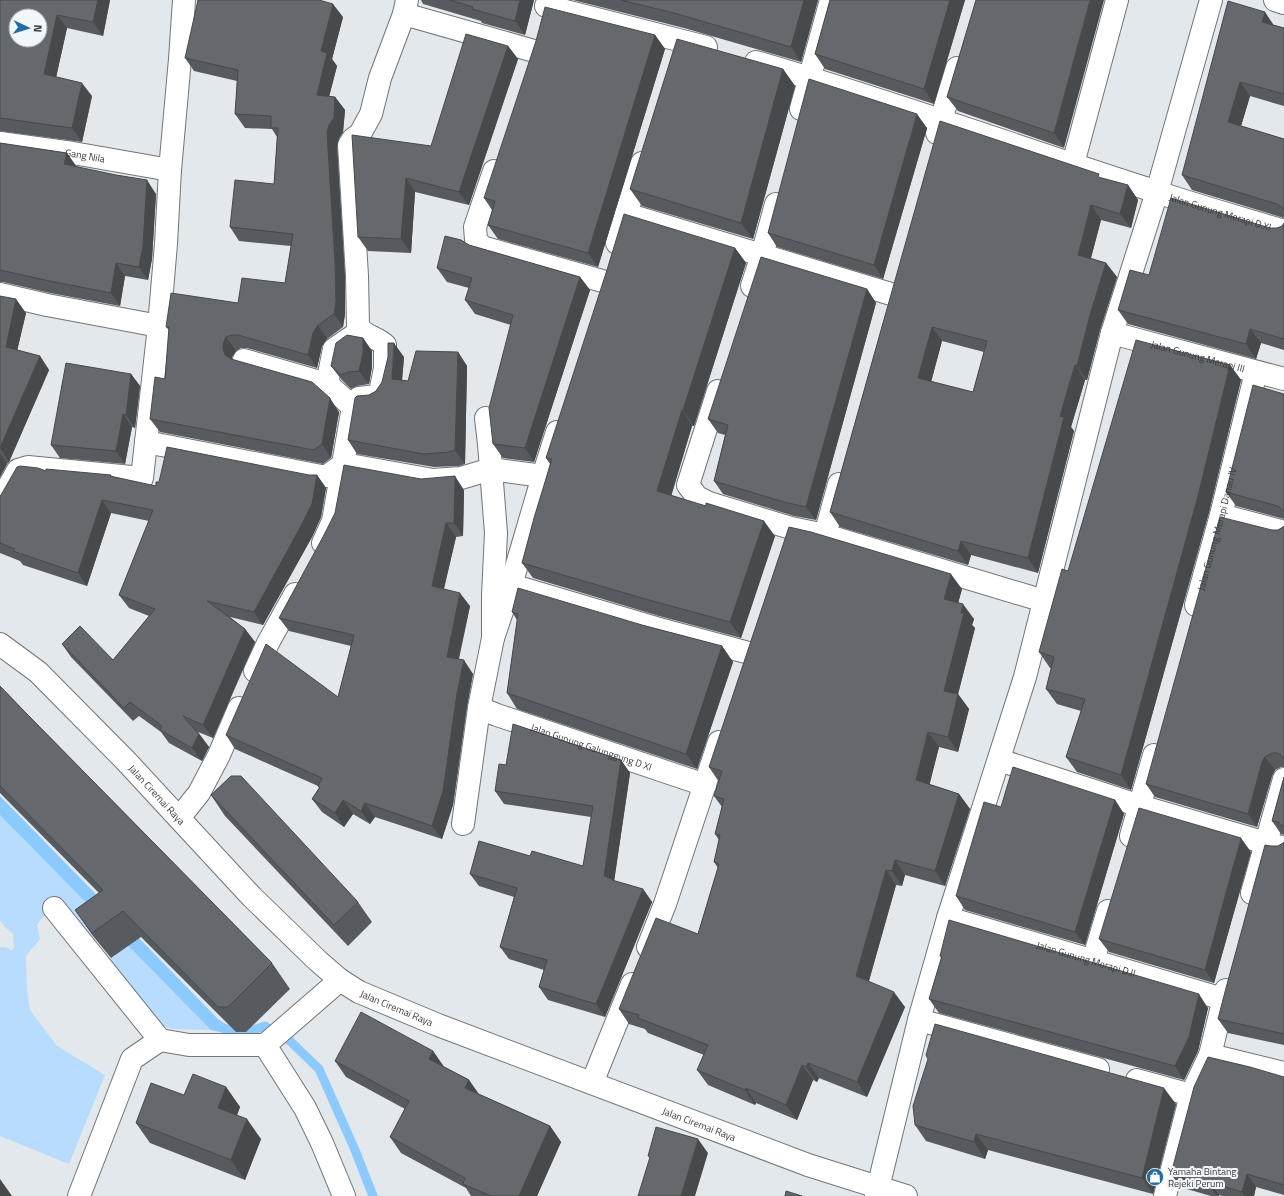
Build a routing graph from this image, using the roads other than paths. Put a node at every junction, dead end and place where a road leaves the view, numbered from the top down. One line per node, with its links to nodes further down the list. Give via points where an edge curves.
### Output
1 (184, 0): 22 (street)
2 (831, 0): 14 (street)
3 (1117, 0): 21 (street)
4 (1211, 0): 24 (street)
5 (1275, 0): 7 (street)
6 (546, 3): 9 (street); 10 (street, Jalan Gunung Merapi D.XI)
7 (1284, 3)
8 (406, 7): 9 (street); 32 (street, via 380,78 371,114 360,134 353,138 349,145)
9 (537, 38): 13 (street)
10 (681, 40): 12 (street); 14 (street, Jalan Gunung Merapi D.XI)
11 (962, 52): 15 (street)
12 (674, 63)
13 (527, 73)
14 (810, 77): 15 (street, Jalan Gunung Merapi D.XI); 16 (street)
15 (941, 119): 19 (street); 21 (street, Jalan Gunung Merapi D.XI)
16 (795, 131)
17 (0, 143): 22 (street, Gang Nila)
18 (647, 146): 25 (street)
19 (933, 150)
20 (500, 154): 25 (street, via 475,227 476,240 482,247 608,276)
21 (1073, 164): 24 (street, Jalan Gunung Merapi D.XI)
22 (170, 170): 31 (street)
23 (781, 185): 27 (street)
24 (1157, 192): 26 (street, Jalan Gunung Merapi D.XI); 33 (street)
25 (626, 214): 27 (street)
26 (1284, 231)
27 (762, 255): 29 (street); 30 (street, via 893,286)
28 (0, 294): 31 (street)
29 (745, 307)
30 (885, 316)
31 (159, 326): 42 (street)
32 (360, 331): 38 (street, via 334,349); 39 (street, via 385,345 385,368 380,393 377,396 359,398)
33 (1112, 333): 35 (street, Jalan Gunung Merapi III); 54 (street)
34 (244, 360): 38 (street)
35 (1256, 372): 37 (street, Jalan Gunung Merapi III); 48 (street, Jalan Gunung Merapi Danau IV)
36 (724, 373): 49 (street, via 688,485 697,497 709,503)
37 (1284, 379)
38 (327, 384): 39 (street)
39 (353, 407): 43 (street)
40 (562, 416): 46 (street)
41 (486, 418): 45 (street)
42 (146, 442): 43 (street, via 321,476 327,476); 47 (street, via 142,478 28,467 18,470)
43 (344, 464): 45 (street, via 433,480 461,478); 66 (street, via 333,521 323,543 268,643 219,755 199,793)
44 (844, 467): 51 (street)
45 (491, 469): 46 (street); 56 (street, via 496,533)
46 (542, 476): 53 (street)
47 (0, 502)
48 (1220, 515): 50 (street); 55 (street, Jalan Gunung Merapi Danau IV)
49 (791, 528): 51 (street); 52 (street)
50 (1284, 532)
51 (825, 535): 54 (street)
52 (784, 550)
53 (511, 585): 56 (street); 58 (street, via 656,628 752,646)
54 (1044, 601): 62 (street, via 1025,677)
55 (1191, 622)
56 (492, 638): 59 (street)
57 (0, 644): 66 (street, Jalan Ciremai Raya, via 38,672 126,760)
58 (742, 675)
59 (479, 708): 64 (street, Jalan Gunung Galunggung D XI); 67 (street)
60 (725, 726): 64 (street)
61 (1159, 737): 65 (street)
62 (999, 760): 65 (street); 73 (street)
63 (1284, 779): 68 (street)
64 (705, 785): 83 (street, via 665,904)
65 (1140, 806): 68 (street); 69 (street)
66 (178, 818): 76 (street, Jalan Ciremai Raya, via 252,897)
67 (463, 824)
68 (1275, 845): 72 (street)
69 (1124, 858)
70 (1113, 895): 74 (street)
71 (54, 908): 79 (street)
72 (1248, 910)
73 (948, 918): 74 (street, Jalan Gunung Merapi D.II); 78 (street)
74 (1093, 961): 77 (street, Jalan Gunung Merapi D.II)
75 (1231, 969): 77 (street)
76 (340, 980): 80 (street); 83 (street, Jalan Ciremai Raya, via 359,992 424,1019)
77 (1223, 999): 81 (street)
78 (920, 1020): 84 (street); 85 (street)
79 (160, 1040): 80 (street, via 189,1044); 86 (street, via 132,1059)
80 (268, 1042): 87 (street, via 322,1143)
81 (1210, 1055): 82 (street); 84 (street)
82 (1284, 1074)
83 (592, 1083): 85 (street, Jalan Ciremai Raya)
84 (1191, 1095): 89 (street)
85 (878, 1192): 88 (street, Jalan Ciremai Raya)
86 (79, 1196)
87 (344, 1196)
88 (906, 1196)
89 (1165, 1196)

